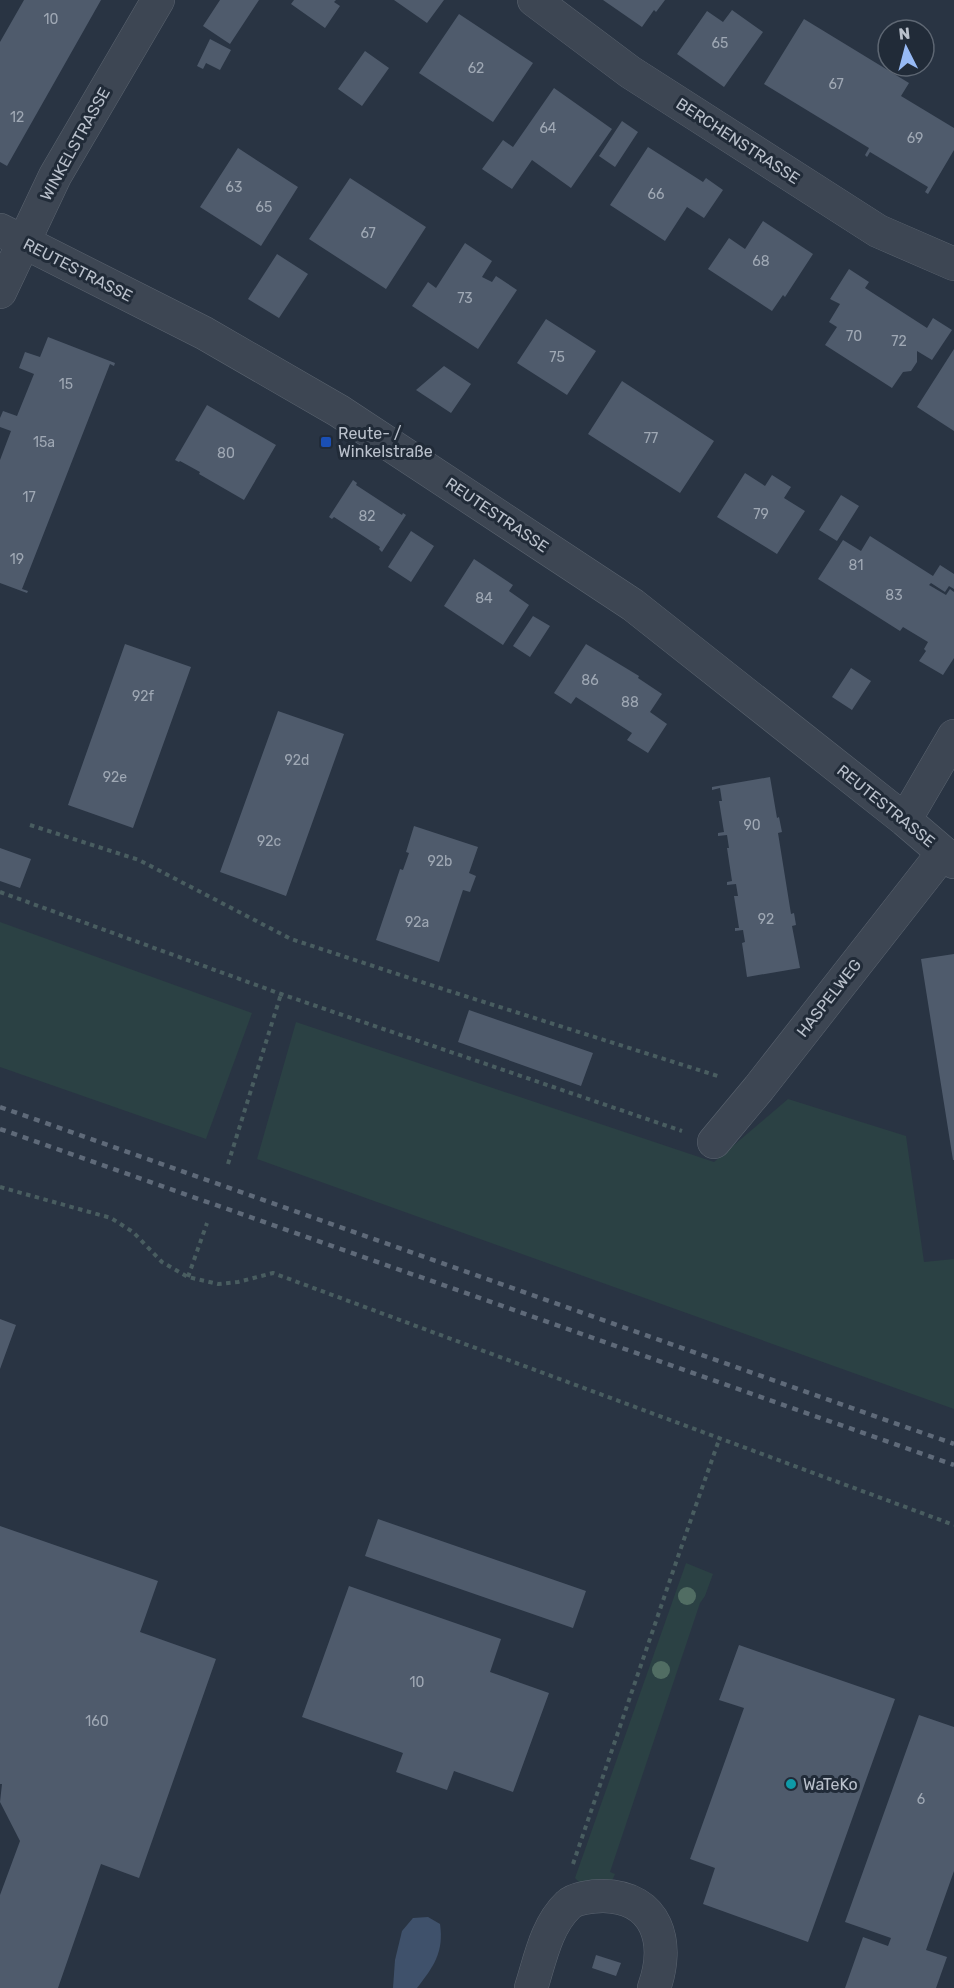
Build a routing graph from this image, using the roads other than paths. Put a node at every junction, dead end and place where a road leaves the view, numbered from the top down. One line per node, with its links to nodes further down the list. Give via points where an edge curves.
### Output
1 (158, 0): 3 (street, WINKELSTRASSE, via 54,176)
2 (534, 0): 4 (street, BERCHENSTRASSE, via 630,72 878,231)
3 (12, 236): 5 (street, WINKELSTRASSE); 7 (street, REUTESTRASSE, via 204,333 339,411 633,605)
4 (954, 264)
5 (0, 292)
6 (954, 736): 7 (street)
7 (905, 820): 8 (street, REUTESTRASSE)
8 (948, 857): 9 (street, HASPELWEG)
9 (714, 1142)
10 (531, 1988): 11 (street, via 553,1924 570,1903 593,1896 615,1897 635,1904 657,1926 660,1972)
11 (654, 1988)

